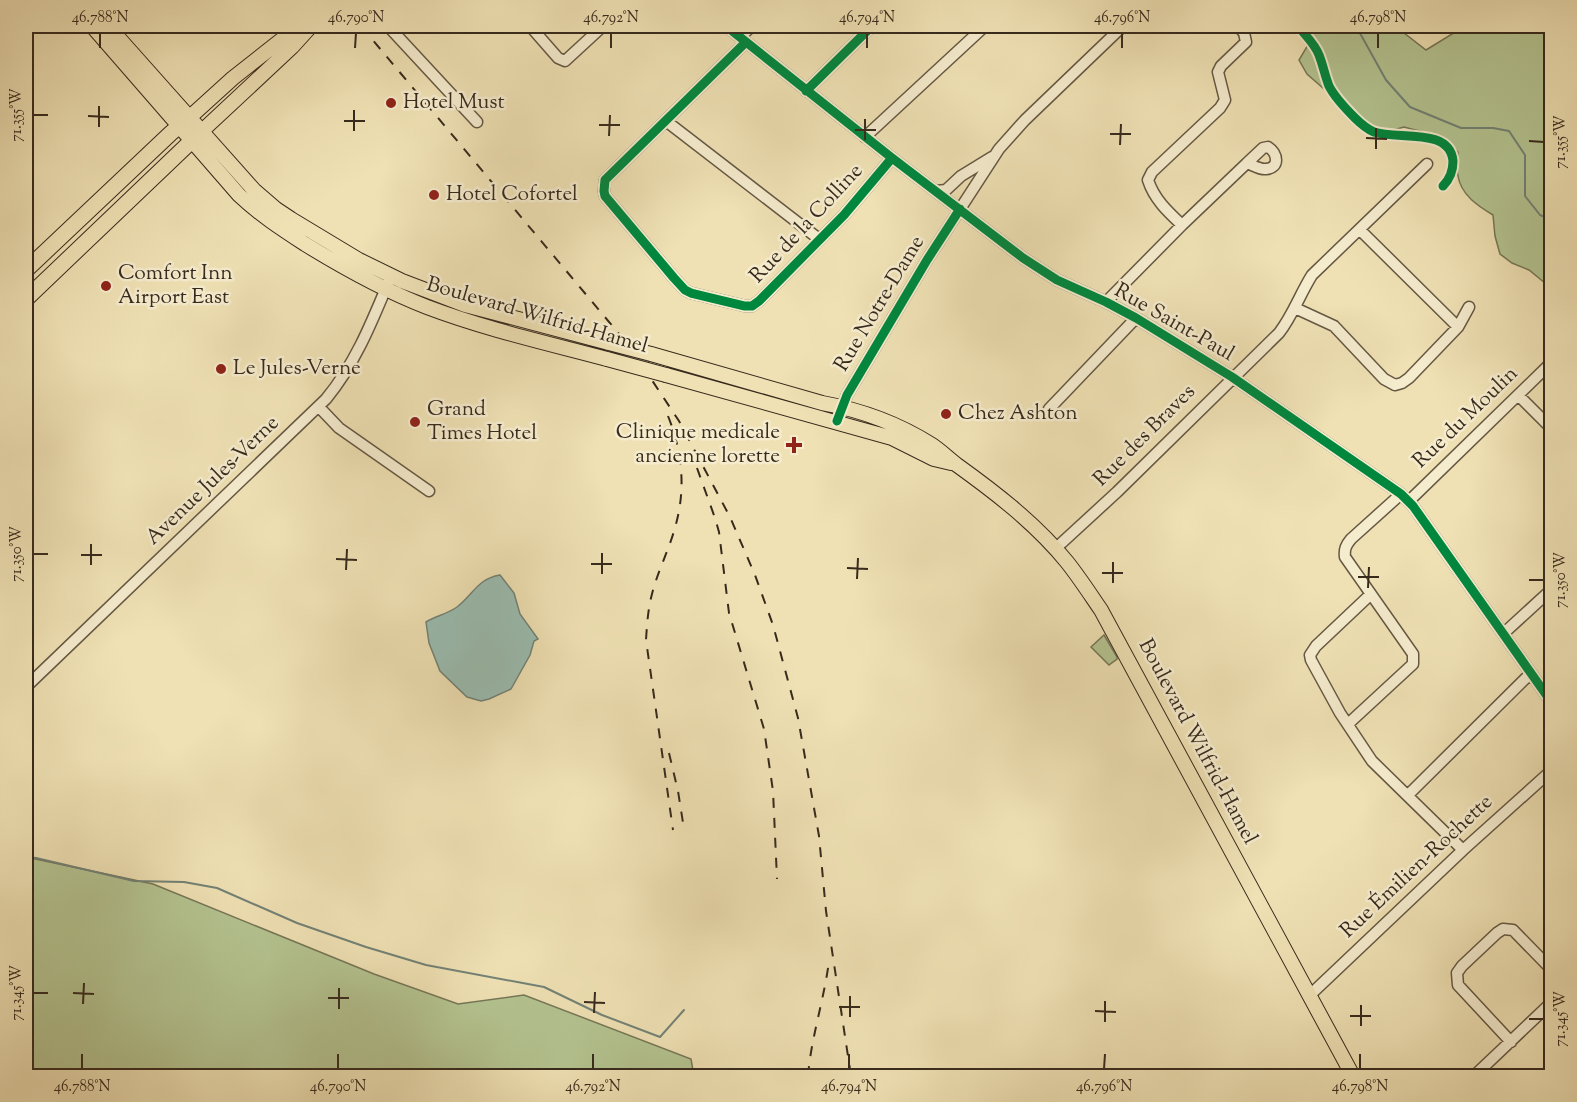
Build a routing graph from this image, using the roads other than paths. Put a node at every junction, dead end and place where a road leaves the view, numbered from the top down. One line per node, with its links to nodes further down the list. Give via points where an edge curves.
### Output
1 (92, 26): 16 (main road, Boulevard Wilfrid-Hamel)
2 (108, 26): 16 (main road, Boulevard Wilfrid-Hamel)
3 (299, 26): 16 (main road)
4 (311, 26): 19 (main road)
5 (388, 26): 18 (street)
6 (530, 26): 7 (street, via 565,61)
7 (603, 26)
8 (726, 26): 14 (street, Rue Saint-Paul)
9 (752, 26): 14 (street, Rue de la Colline)
10 (872, 26): 15 (street)
11 (985, 26): 20 (street)
12 (1123, 26): 21 (street, Rue Notre-Dame, via 1025,120)
13 (1238, 26): 27 (street, via 1246,42 1218,72 1225,100 1148,180 1168,212)
14 (743, 40): 15 (street, Rue Saint-Paul); 17 (street, Rue de la Colline)
15 (806, 91): 20 (street, Rue Saint-Paul)
16 (184, 121): 19 (main road, Boulevard Wilfrid-Hamel); 30 (highway)
17 (666, 121): 29 (street); 29 (street, Rue de la Colline, via 605,180 604,191 686,290 752,306)
18 (477, 122)
19 (197, 136): 31 (main road, Boulevard Wilfrid-Hamel, via 276,209); 31 (main road, Boulevard Wilfrid-Hamel, via 251,207 338,265); 32 (highway)
20 (865, 137): 22 (street, Rue Saint-Paul)
21 (995, 156): 25 (street, via 946,190); 26 (street, Rue Notre-Dame)
22 (892, 158): 25 (street, Rue Saint-Paul); 29 (street, Rue de la Colline)
23 (1247, 163): 27 (street)
24 (1427, 164): 28 (street, Rue des Braves)
25 (936, 191): 26 (street, Rue Saint-Paul)
26 (960, 209): 33 (street, Rue Saint-Paul, via 1057,280); 42 (street, Rue Notre-Dame)
27 (1182, 225): 33 (street)
28 (1360, 230): 35 (street, Rue des Braves, via 1312,275); 37 (street)
29 (819, 239)
30 (26, 270)
31 (389, 283): 41 (street, Avenue Jules-Verne, via 352,361); 42 (main road, Boulevard Wilfrid-Hamel, bridge); 44 (main road, Boulevard Wilfrid-Hamel, bridge, via 427,307 467,321)
32 (26, 299)
33 (1106, 303): 36 (street, Rue Saint-Paul)
34 (1469, 307): 37 (street)
35 (1295, 308): 37 (street, via 1334,326 1384,379 1395,385 1409,378); 39 (street, Rue des Braves, via 1279,333)
36 (1136, 318): 39 (street, Rue Saint-Paul); 43 (street)
37 (1458, 327)
38 (1551, 362): 40 (street, Rue du Moulin)
39 (1232, 377): 48 (street, Rue Saint-Paul); 49 (street, Rue des Braves)
40 (1518, 395): 45 (street); 48 (street, Rue du Moulin)
41 (318, 407): 47 (street, via 339,428); 54 (street, Avenue Jules-Verne)
42 (842, 407): 44 (street, Rue Notre-Dame); 46 (main road, Boulevard Wilfrid-Hamel, via 891,423 934,446)
43 (1049, 409)
44 (837, 422): 46 (main road, Boulevard Wilfrid-Hamel, via 892,438 934,459)
45 (1551, 429)
46 (956, 464): 49 (main road, Boulevard Wilfrid-Hamel, via 995,493)
47 (429, 491)
48 (1405, 498): 51 (street, Rue du Moulin, via 1346,545 1345,557); 52 (street, Rue Saint-Paul)
49 (1055, 549): 61 (main road, Boulevard Wilfrid-Hamel, via 1101,610)
50 (1551, 589): 52 (street)
51 (1370, 595): 56 (street, via 1310,655); 56 (street, Rue du Moulin, via 1413,654 1413,664)
52 (1504, 633): 53 (street, Rue Saint-Paul)
53 (1531, 673): 55 (street, Rue Saint-Paul); 58 (street)
54 (26, 687)
55 (1551, 703)
56 (1348, 724): 58 (street, via 1372,761)
57 (1551, 770): 59 (street, Rue Émilien-Rochette)
58 (1408, 795): 59 (street)
59 (1463, 850): 61 (street, Rue Émilien-Rochette)
60 (1551, 970): 63 (street, via 1508,928 1497,933 1459,969 1458,985)
61 (1310, 995): 64 (main road, Boulevard Wilfrid-Hamel)
62 (1551, 1002): 63 (street)
63 (1511, 1042): 65 (street)
64 (1353, 1077)
65 (1474, 1077)

